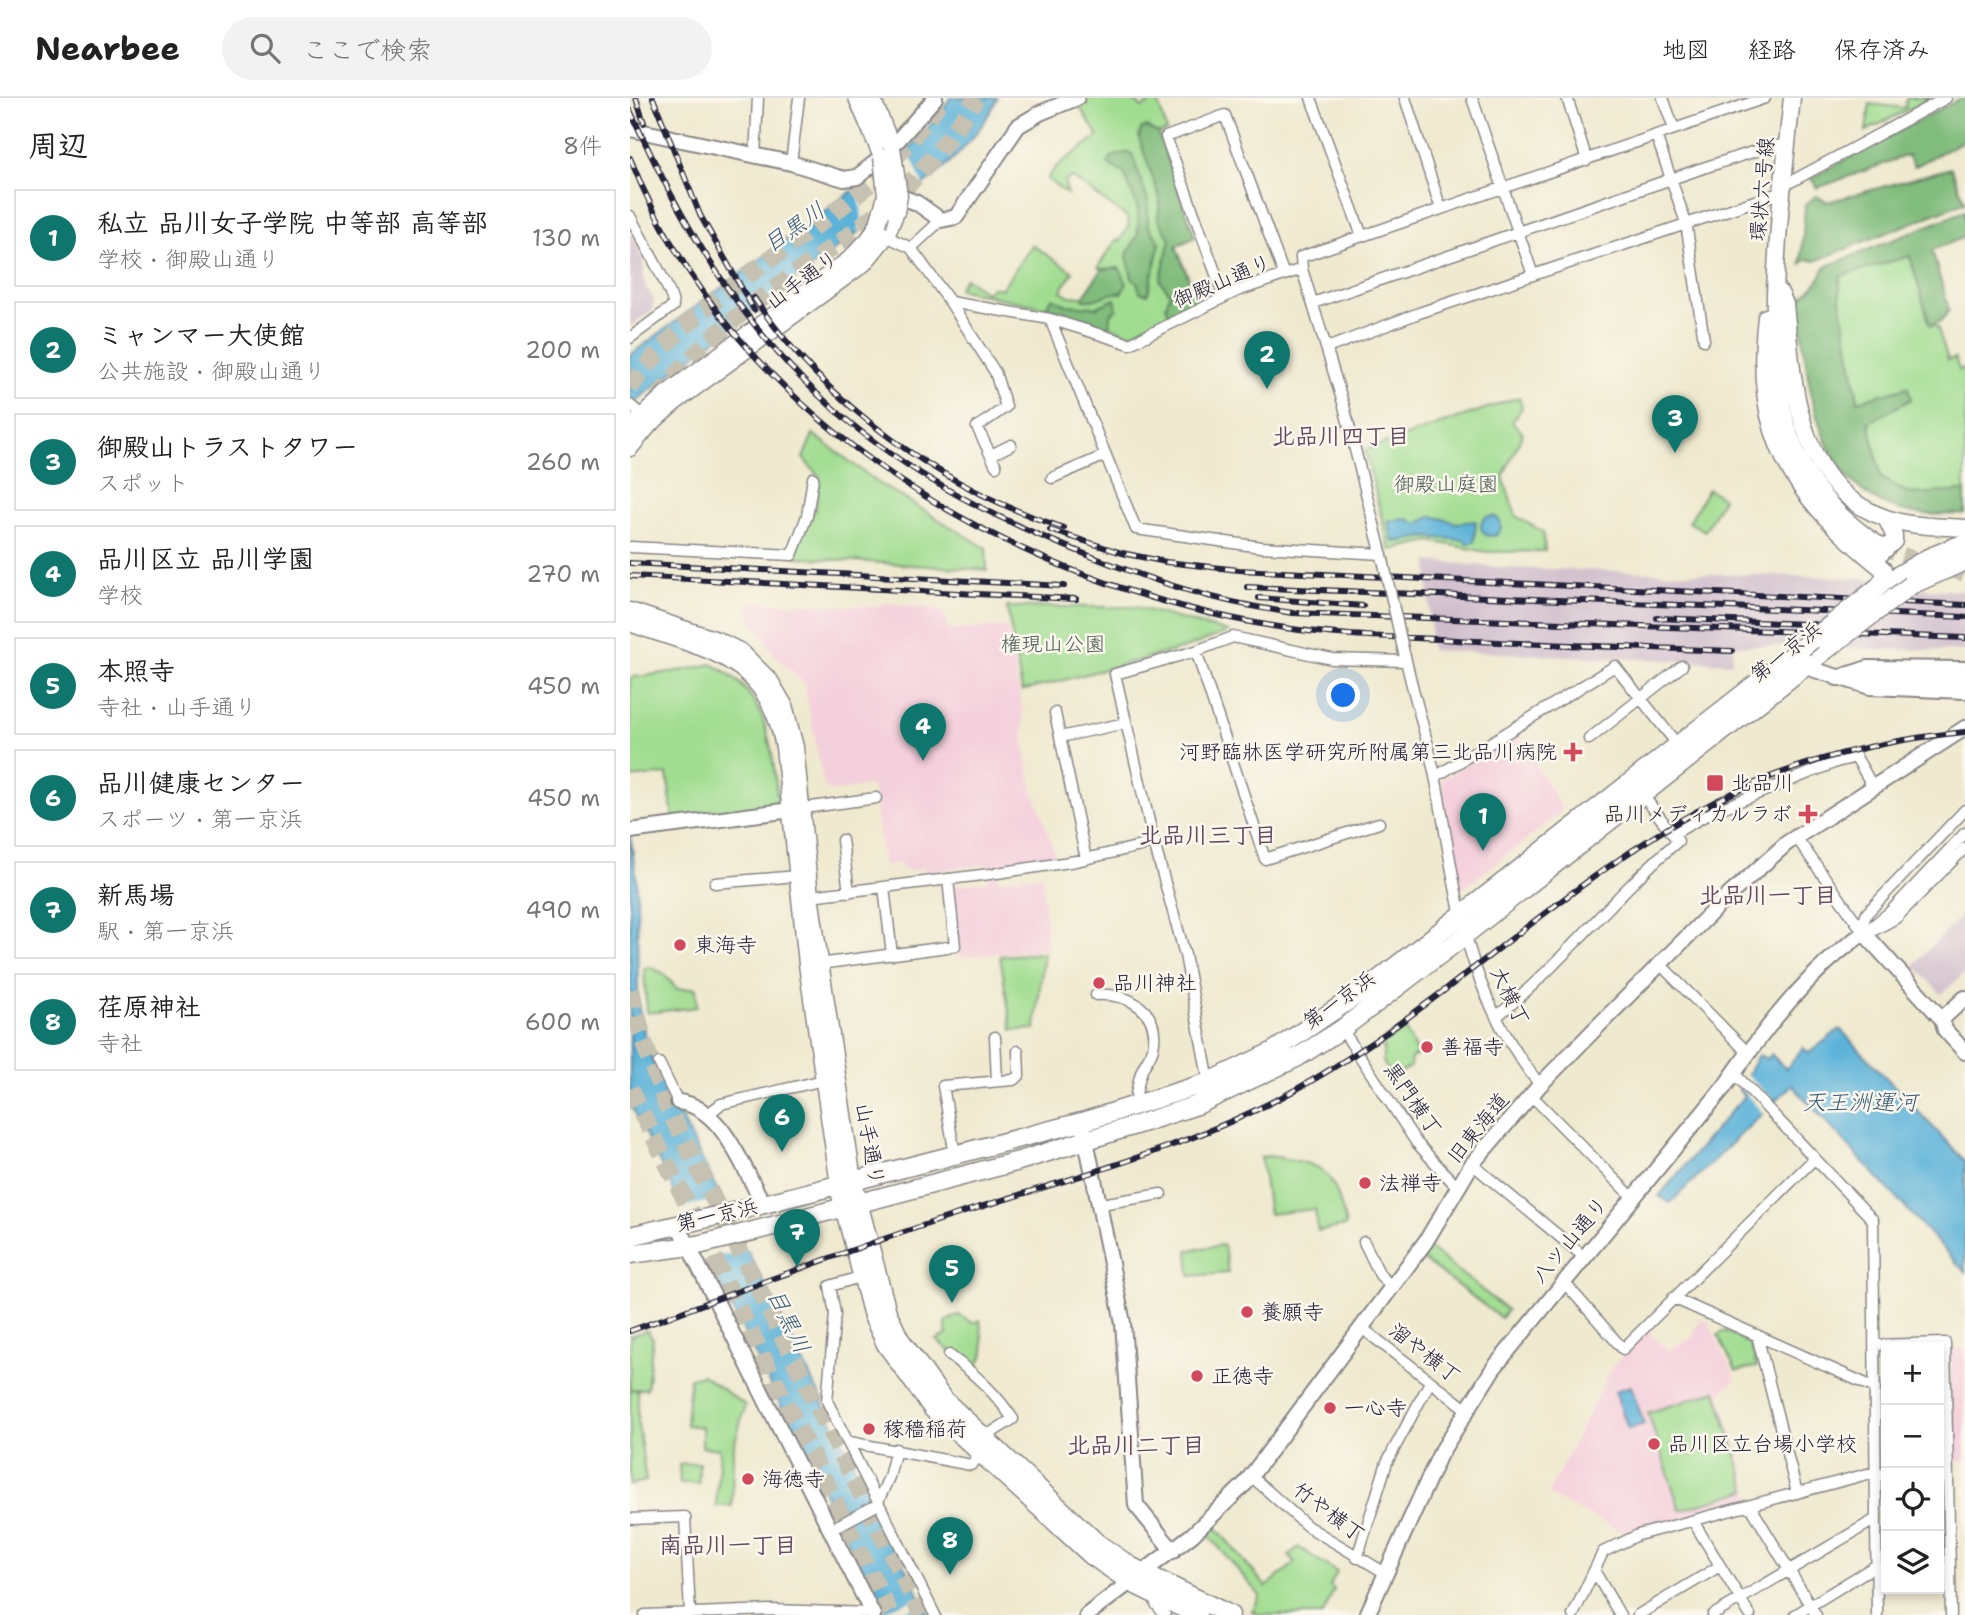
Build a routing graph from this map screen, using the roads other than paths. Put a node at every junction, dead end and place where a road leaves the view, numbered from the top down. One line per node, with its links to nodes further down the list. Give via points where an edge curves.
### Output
1 (758, 98): 20 (street)
2 (799, 98): 22 (street)
3 (858, 98): 19 (main road, 山手通り)
4 (872, 98): 19 (main road, 山手通り)
5 (935, 98): 19 (street)
6 (1077, 98): 29 (street, via 1018,126 959,215)
7 (1311, 98): 33 (street)
8 (1405, 98): 27 (street)
9 (1472, 98): 24 (street)
10 (1567, 98): 21 (street)
11 (1664, 98): 16 (street)
12 (1792, 98): 18 (main road, 環状六号線)
13 (1946, 98): 25 (street)
14 (1757, 99): 16 (street)
15 (630, 129): 20 (street)
16 (1674, 129): 17 (street)
17 (1656, 135): 21 (street); 23 (street)
18 (1787, 144): 23 (street); 25 (main road, 環状六号線)
19 (887, 152): 22 (street, via 850,180); 26 (main road, 山手通り, bridge); 31 (main road, 山手通り, bridge)
20 (755, 156): 22 (street)
21 (1587, 160): 24 (street)
22 (791, 163)
23 (1671, 179): 30 (street); 32 (street)
24 (1503, 188): 27 (street); 32 (street)
25 (1782, 189): 30 (street); 38 (main road, 環状六号線)
26 (897, 204): 29 (street, via 917,203); 31 (main road, 山手通り)
27 (1440, 209): 33 (street)
28 (630, 216): 43 (street, via 674,298 674,306)
29 (941, 220): 34 (street)
30 (1686, 223): 37 (street); 44 (street)
31 (882, 230): 34 (street); 46 (main road, 山手通り, via 849,260); 49 (main road, 山手通り, via 864,263 662,412)
32 (1518, 231): 37 (street); 41 (street)
33 (1362, 236): 35 (street, via 1301,257)
34 (911, 248): 40 (street)
35 (1302, 269): 36 (street, 御殿山通り); 41 (street, 御殿山通り)
36 (1284, 275): 39 (street, 御殿山通り); 39 (street, via 1225,115 1166,136)
37 (1534, 275): 45 (street)
38 (1775, 285): 55 (main road, via 1785,304 1797,398 1812,449 1849,497); 60 (main road, 環状六号線, via 1774,353 1788,436 1821,495)
39 (1224, 296): 42 (street, 御殿山通り, via 1130,344)
40 (950, 302): 42 (street, 御殿山通り); 50 (street, via 995,373 1006,407 977,427)
41 (1313, 303): 45 (street, 御殿山通り)
42 (1050, 319): 51 (street)
43 (630, 338)
44 (1704, 340)
45 (1328, 348): 62 (street, 御殿山通り)
46 (636, 410): 47 (main road, 山手通り)
47 (630, 428)
48 (1011, 445): 50 (street)
49 (630, 449)
50 (991, 455): 52 (street)
51 (1106, 455): 54 (street); 62 (street, via 1136,529 1261,547)
52 (996, 466)
53 (813, 478): 59 (street, via 807,516 792,555)
54 (1052, 478)
55 (1886, 518): 56 (main road); 60 (main road, via 1894,541 1881,556)
56 (1919, 526): 57 (main road); 61 (main road, via 1932,534)
57 (1965, 528)
58 (1965, 543): 61 (highway, 第一京浜)
59 (630, 547)
60 (1874, 552): 65 (main road, via 1884,572)
61 (1939, 553): 64 (main road); 65 (highway, 第一京浜)
62 (1383, 557): 69 (street, 御殿山通り, bridge)
63 (1965, 561): 64 (highway, 第一京浜)
64 (1935, 573): 72 (highway, 第一京浜, bridge, via 1911,585)
65 (1877, 589): 70 (highway, 第一京浜, bridge)
66 (630, 611): 88 (main road, 山手通り, via 729,645 761,670 791,724)
67 (630, 623): 88 (main road, 山手通り, via 723,655 753,677 778,720)
68 (1196, 651): 69 (street, via 1233,637 1332,659); 79 (street, via 1115,674); 90 (street, via 1265,859)
69 (1405, 657): 84 (street)
70 (1782, 664): 72 (street); 83 (highway, 第一京浜)
71 (1682, 666): 77 (street)
72 (1806, 666): 74 (street); 86 (highway, 第一京浜)
73 (1965, 668): 74 (street, via 1868,668)
74 (1837, 678): 75 (street); 76 (street, via 1889,690)
75 (1965, 679)
76 (1965, 691)
77 (1641, 698): 82 (street); 83 (street); 84 (street, via 1615,666)
78 (1055, 713): 81 (street)
79 (1126, 723): 81 (street); 96 (street)
80 (1965, 728): 85 (street, 旧東海道)
81 (1060, 737): 98 (street)
82 (1589, 739)
83 (1677, 744): 105 (highway, 第一京浜)
84 (1435, 777): 105 (street)
85 (1873, 787): 93 (street, 旧東海道); 94 (street, via 1856,757 1836,762 1710,813)
86 (1642, 794): 94 (street); 107 (highway, 第一京浜)
87 (876, 798): 88 (street)
88 (796, 809): 91 (street); 99 (main road, 山手通り); 104 (main road, 山手通り)
89 (1965, 810): 106 (street, via 1867,913)
90 (1379, 822)
91 (631, 831)
92 (1965, 833): 106 (street, 八ツ山通り)
93 (1796, 837): 106 (street); 110 (street, 旧東海道)
94 (1675, 838): 113 (street, via 1527,992)
95 (842, 840): 103 (street)
96 (1154, 843): 98 (street); 124 (street, via 1185,955)
97 (1965, 848): 106 (street, 八ツ山通り, via 1896,918)
98 (1086, 859): 100 (street)
99 (797, 876): 101 (street); 122 (main road, 山手通り)
100 (948, 879): 102 (street); 108 (street, via 955,946)
101 (715, 883)
102 (884, 887): 103 (street); 108 (street)
103 (849, 892): 104 (street)
104 (810, 896): 109 (main road, 山手通り)
105 (1459, 916): 107 (street, 大横丁); 124 (highway, 第一京浜, via 1306,1032)
106 (1864, 933): 114 (street); 118 (street, 八ツ山通り, via 1825,966)
107 (1464, 935): 113 (street, 大横丁); 115 (highway, 第一京浜)
108 (892, 955): 109 (street)
109 (819, 964): 134 (main road, 山手通り)
110 (1660, 964): 118 (street); 125 (street, 旧東海道)
111 (1096, 995): 127 (street, via 1130,999 1152,1026 1153,1046 1136,1094)
112 (1965, 998): 114 (street)
113 (1496, 1017): 125 (street, 大横丁)
114 (1942, 1019): 119 (street, via 1945,1030)
115 (1342, 1029): 130 (highway, 第一京浜, via 1244,1085); 135 (street, 黒門横丁, via 1416,1142)
116 (995, 1037): 123 (street)
117 (1018, 1051): 123 (street, via 1019,1076)
118 (1747, 1052): 121 (street, 八ツ山通り)
119 (1965, 1052)
120 (659, 1063): 126 (street)
121 (1738, 1077): 132 (street); 137 (street, 八ツ山通り)
122 (824, 1080): 128 (street, via 721,1104); 134 (main road, 山手通り)
123 (997, 1081): 131 (street, via 943,1086)
124 (1209, 1082): 127 (highway, 第一京浜)
125 (1535, 1090): 133 (street, 旧東海道); 137 (street, 大横丁)
126 (678, 1102): 128 (street)
127 (1142, 1104): 129 (highway, 第一京浜)
128 (708, 1114): 140 (street)
129 (1082, 1122): 130 (street); 131 (highway, 第一京浜)
130 (1087, 1140): 138 (highway, 第一京浜); 139 (street)
131 (955, 1155): 134 (highway, 第一京浜)
132 (1815, 1158): 150 (street); 153 (street, via 1873,1220)
133 (1472, 1164): 135 (street, 旧東海道); 146 (street)
134 (846, 1183): 138 (highway, 山手通り); 140 (highway, 第一京浜)
135 (1458, 1188): 149 (street, 旧東海道)
136 (1161, 1194): 139 (street)
137 (1633, 1198): 146 (street, 八ツ山通り)
138 (850, 1204): 144 (highway, 第一京浜, bridge); 147 (highway, 山手通り); 159 (highway, 山手通り, via 899,1338)
139 (1101, 1204): 172 (street, via 1123,1323 1136,1505)
140 (764, 1205): 141 (highway, 第一京浜, bridge)
141 (682, 1224): 142 (highway, 第一京浜); 144 (street)
142 (630, 1236)
143 (1364, 1242): 149 (street, via 1380,1275)
144 (693, 1246): 145 (highway, 第一京浜); 171 (street)
145 (630, 1254)
146 (1583, 1256): 148 (street, 八ツ山通り)
147 (860, 1277): 158 (street, via 830,1286 835,1314 827,1401); 159 (highway, 山手通り, via 873,1316 904,1371 933,1409)
148 (1563, 1281): 150 (street, via 1623,1349); 157 (street, 八ツ山通り)
149 (1392, 1287): 151 (street, 旧東海道)
150 (1672, 1298): 152 (street)
151 (1362, 1328): 155 (street, 溜や横丁); 164 (street, 旧東海道)
152 (1756, 1335): 156 (street); 165 (street)
153 (1875, 1345): 156 (street); 163 (street, via 1945,1343)
154 (949, 1355): 159 (street, via 1003,1403 1013,1419)
155 (1430, 1382): 157 (street, 溜や横丁); 173 (street, via 1387,1462)
156 (1875, 1388): 161 (street)
157 (1466, 1409): 178 (street, 八ツ山通り, via 1431,1473)
158 (849, 1442): 160 (street); 166 (street)
159 (982, 1447): 160 (street, via 971,1465); 179 (highway, 山手通り, via 1091,1555)
160 (896, 1449): 166 (street)
161 (1875, 1472): 162 (street); 165 (street); 169 (street)
162 (1881, 1474)
163 (1944, 1475): 200 (street)
164 (1251, 1476): 172 (street, 旧東海道); 173 (street, 竹や横丁, via 1307,1526)
165 (1797, 1493): 167 (street)
166 (877, 1505): 171 (street, bridge); 187 (street)
167 (1751, 1507): 170 (street); 176 (street)
168 (630, 1519): 183 (street, via 685,1517)
169 (1876, 1519): 175 (street); 176 (street)
170 (1693, 1521): 174 (street); 177 (street, via 1638,1535 1603,1552)
171 (835, 1527): 185 (street)
172 (1172, 1551): 179 (street, 旧東海道)
173 (1357, 1558): 178 (street, 竹や横丁)
174 (1720, 1566): 181 (street); 195 (street)
175 (1875, 1566): 182 (street); 199 (street)
176 (1788, 1569): 181 (street); 182 (street)
177 (1595, 1572): 193 (street); 194 (street)
178 (1387, 1574): 192 (street, 八ツ山通り)
179 (1138, 1578): 180 (highway, 山手通り); 188 (street, 旧東海道); 191 (highway, 山手通り)
180 (1161, 1597): 189 (street, via 1156,1604); 190 (highway, 山手通り)
181 (1740, 1599): 196 (street); 197 (street)
182 (1813, 1611): 198 (street)
183 (690, 1612): 184 (street); 186 (street)
184 (752, 1613): 185 (street)
185 (873, 1614)
186 (645, 1615)
187 (935, 1615)
188 (1087, 1615)
189 (1165, 1615)
190 (1198, 1615)
191 (1230, 1615)
192 (1367, 1615)
193 (1573, 1615)
194 (1620, 1615)
195 (1638, 1615)
196 (1713, 1615)
197 (1750, 1615)
198 (1795, 1615)
199 (1877, 1615)
200 (1951, 1615)

